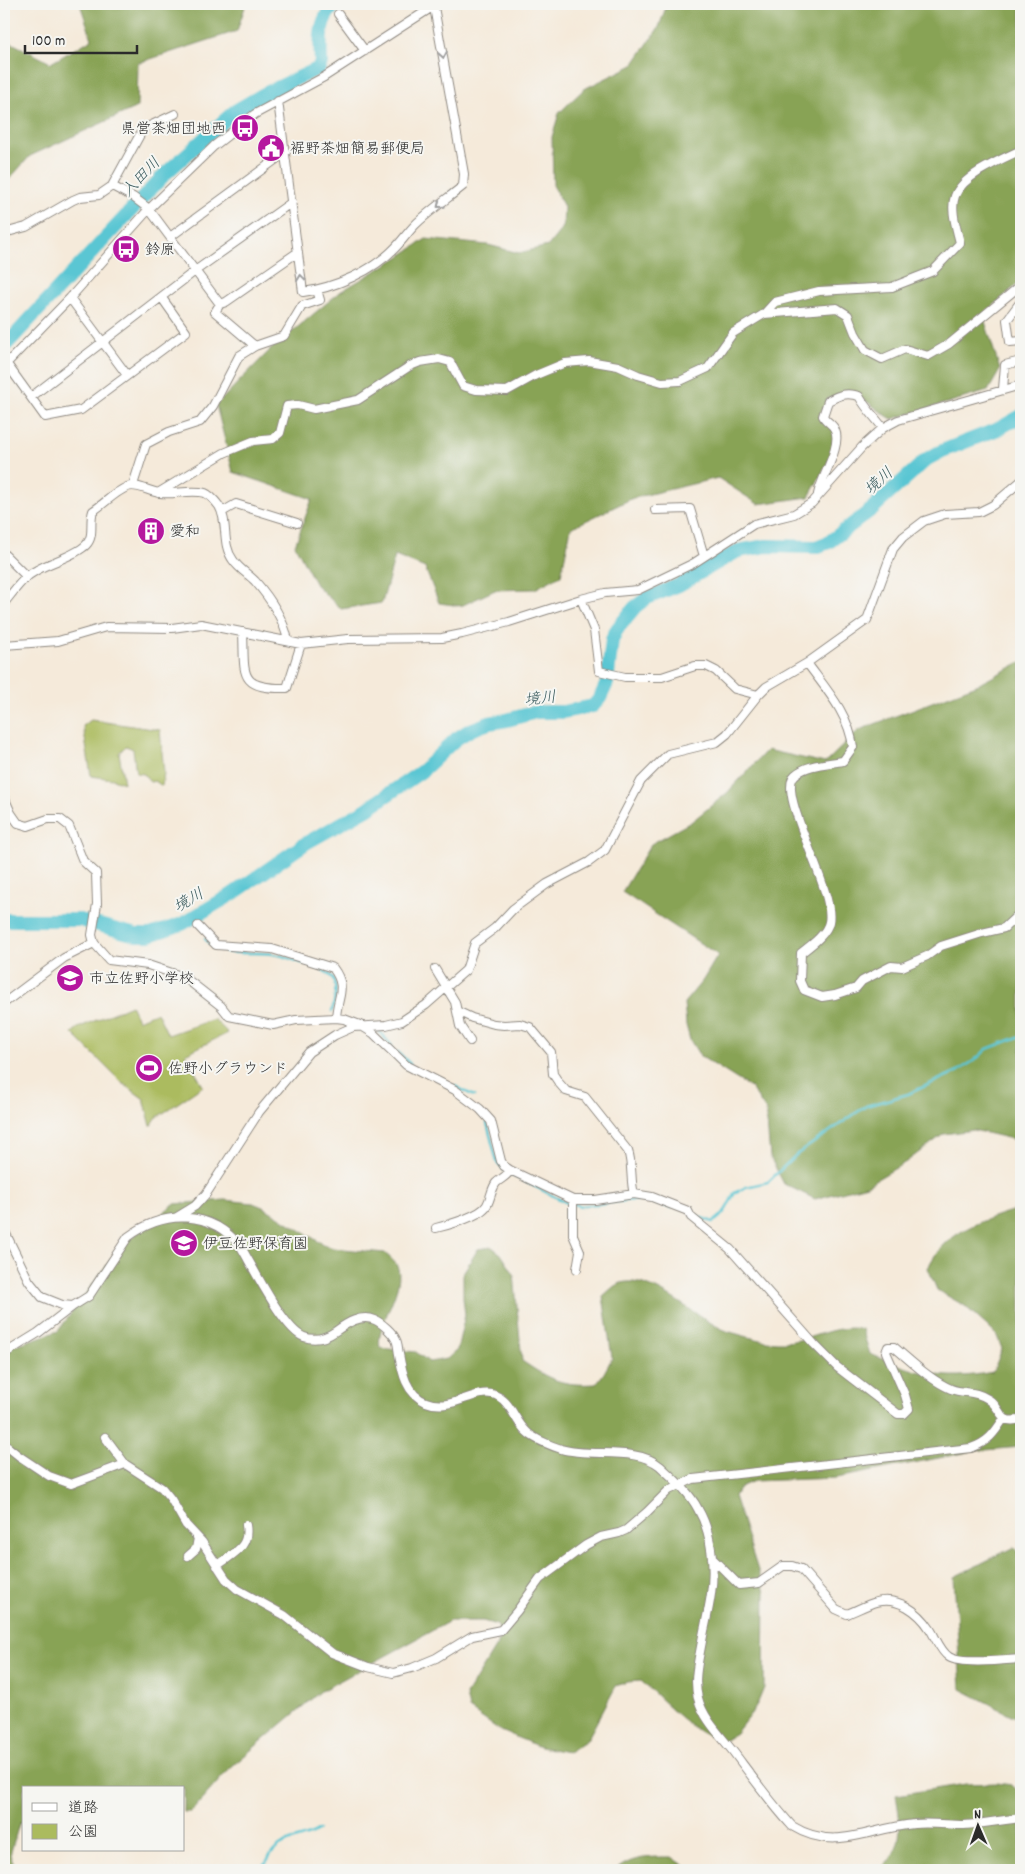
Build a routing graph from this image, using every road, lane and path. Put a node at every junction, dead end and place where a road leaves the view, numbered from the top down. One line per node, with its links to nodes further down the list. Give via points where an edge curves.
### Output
1 (435, 5): 3 (street); 16 (street, one-way to 16, via 464,174 463,186 416,225 381,260 348,280)
2 (338, 14): 3 (street)
3 (365, 50): 4 (street, via 324,77)
4 (278, 101): 7 (street); 10 (street, via 255,114 214,146)
5 (175, 114): 8 (street, via 143,129)
6 (1021, 150): 21 (street, via 986,167 969,179 955,196 953,210 960,243 933,270 892,287 819,291 775,302)
7 (286, 152): 9 (street); 12 (street)
8 (112, 186): 10 (street); 11 (street, via 99,195 72,200 26,227)
9 (292, 202): 13 (street); 14 (street)
10 (149, 209): 12 (street); 17 (street)
11 (4, 233)
12 (170, 237): 14 (street)
13 (298, 252): 16 (street, one-way to 13, via 303,292); 20 (street)
14 (195, 271): 18 (street); 20 (street)
15 (1021, 285): 21 (street, via 949,344 928,356 905,349 882,359 866,350 848,315 838,308)
16 (317, 290): 24 (street, via 320,300 302,306 284,336)
17 (70, 298): 22 (street); 26 (street)
18 (162, 298): 22 (street); 27 (street, via 186,332)
19 (1021, 303): 23 (street, via 1007,320 1010,342)
20 (220, 304): 24 (street, via 215,312)
21 (764, 314): 34 (street, via 733,333 708,368 680,381 662,382 618,366 589,361 564,363 507,391 476,390 463,386 450,362 439,359 420,362 358,400 314,409 287,406 280,433 273,439 253,441 224,453)
22 (101, 342): 27 (street); 30 (street)
23 (1021, 342)
24 (255, 346): 33 (street, via 239,356 213,406 200,422 146,444)
25 (1021, 361): 29 (street, via 1006,365)
26 (5, 363): 30 (street)
27 (127, 375): 30 (street, via 81,410 46,417)
28 (1021, 385): 29 (street)
29 (1003, 389): 31 (street, via 911,415)
30 (31, 397)
31 (883, 428): 35 (street); 35 (street, via 859,396 849,393 828,401 823,416 835,428 838,438)
32 (1021, 481): 48 (street, via 993,505 979,512 945,514 924,521 903,537 893,549 867,620)
33 (133, 485): 34 (street); 41 (street, via 93,511 86,545)
34 (158, 493): 37 (street, via 206,494)
35 (818, 496): 40 (street, via 794,514 754,524)
36 (655, 510): 40 (street, via 690,509)
37 (222, 512): 38 (street, via 236,504); 45 (street, via 229,554 275,609 285,626)
38 (298, 523)
39 (4, 554): 41 (street)
40 (704, 556): 42 (street, via 638,590)
41 (26, 576): 43 (street)
42 (581, 599): 46 (street, via 442,638 348,639); 49 (street, via 594,630 599,671 662,677 695,666 706,666 735,689)
43 (4, 603)
44 (243, 632): 45 (street); 46 (street, via 245,670 248,679 256,686 287,688); 47 (street, via 202,624 172,628 106,627 58,641)
45 (288, 640): 46 (street)
46 (301, 644)
47 (4, 645)
48 (807, 663): 49 (street); 51 (street, via 842,712 851,732 853,747 843,761 815,765 795,775 791,781 791,800 818,870 829,922 817,940 801,953 800,981 804,990 822,998 835,996 856,988 862,981 891,966 902,967 941,946 1004,928)
49 (758, 694): 55 (street, via 717,742 668,754 641,781 605,850 546,884 513,909 475,943 466,970)
50 (4, 797): 53 (street, via 18,823 28,826 48,819 60,820 69,826 83,861 96,873 98,904)
51 (1021, 912)
52 (198, 926): 58 (street, via 216,945 272,949 333,968 342,985)
53 (93, 939): 56 (street); 58 (street, via 110,960 148,965 184,977 230,1016 273,1025)
54 (435, 969): 55 (street)
55 (445, 987): 57 (street); 59 (street, via 402,1021 386,1026)
56 (4, 1003)
57 (457, 1011): 60 (street, via 460,1026); 62 (street, via 494,1024 530,1026 551,1052 553,1074 558,1083 566,1091 585,1097 628,1151)
58 (336, 1018): 59 (street)
59 (360, 1026): 61 (street, via 373,1033 406,1065 455,1090 480,1109 492,1121 501,1161); 64 (street, via 335,1034 309,1052 259,1112 206,1194)
60 (470, 1041)
61 (509, 1172): 63 (street); 65 (street, via 497,1182 487,1206 482,1210)
62 (634, 1194): 63 (street); 70 (street, via 652,1197 690,1214 730,1249 814,1344 898,1414 909,1409 886,1352 888,1347 894,1347 951,1389 976,1392 991,1400)
63 (573, 1203): 67 (street, via 573,1235 580,1251)
64 (176, 1218): 68 (street, via 151,1222 128,1237 89,1296); 75 (street, via 189,1217 208,1222 233,1238 284,1319 304,1337 328,1337 360,1319 378,1321 396,1340 407,1385 426,1402 448,1404 492,1394 509,1406 524,1431 533,1437 562,1449 648,1459)
65 (436, 1228)
66 (4, 1230): 68 (street, via 29,1281 42,1297)
67 (577, 1269)
68 (73, 1306): 69 (street, via 38,1334)
69 (4, 1354)
70 (1004, 1418): 71 (street, via 1008,1421); 75 (street, via 990,1438 971,1448 692,1479)
71 (1021, 1419)
72 (105, 1437): 74 (street)
73 (4, 1444): 74 (street, via 49,1476 71,1484)
74 (125, 1464): 77 (street, via 162,1488)
75 (679, 1485): 79 (street, via 699,1510); 80 (street, via 669,1490 626,1530 586,1545 540,1579 501,1630 472,1636 436,1658 393,1673 332,1653 274,1608 237,1589)
76 (246, 1525): 80 (street, via 248,1535 245,1544)
77 (198, 1538): 78 (street, via 194,1552); 80 (street)
78 (188, 1556)
79 (712, 1558): 81 (street, via 739,1585 759,1583 784,1566 801,1569 836,1609 848,1614 877,1602 893,1601 913,1609 949,1657 960,1662); 82 (street, via 712,1594 697,1669 697,1696 707,1718 792,1826 816,1838 831,1839 914,1824 976,1824)
80 (217, 1566)
81 (1021, 1659)
82 (1021, 1818)

